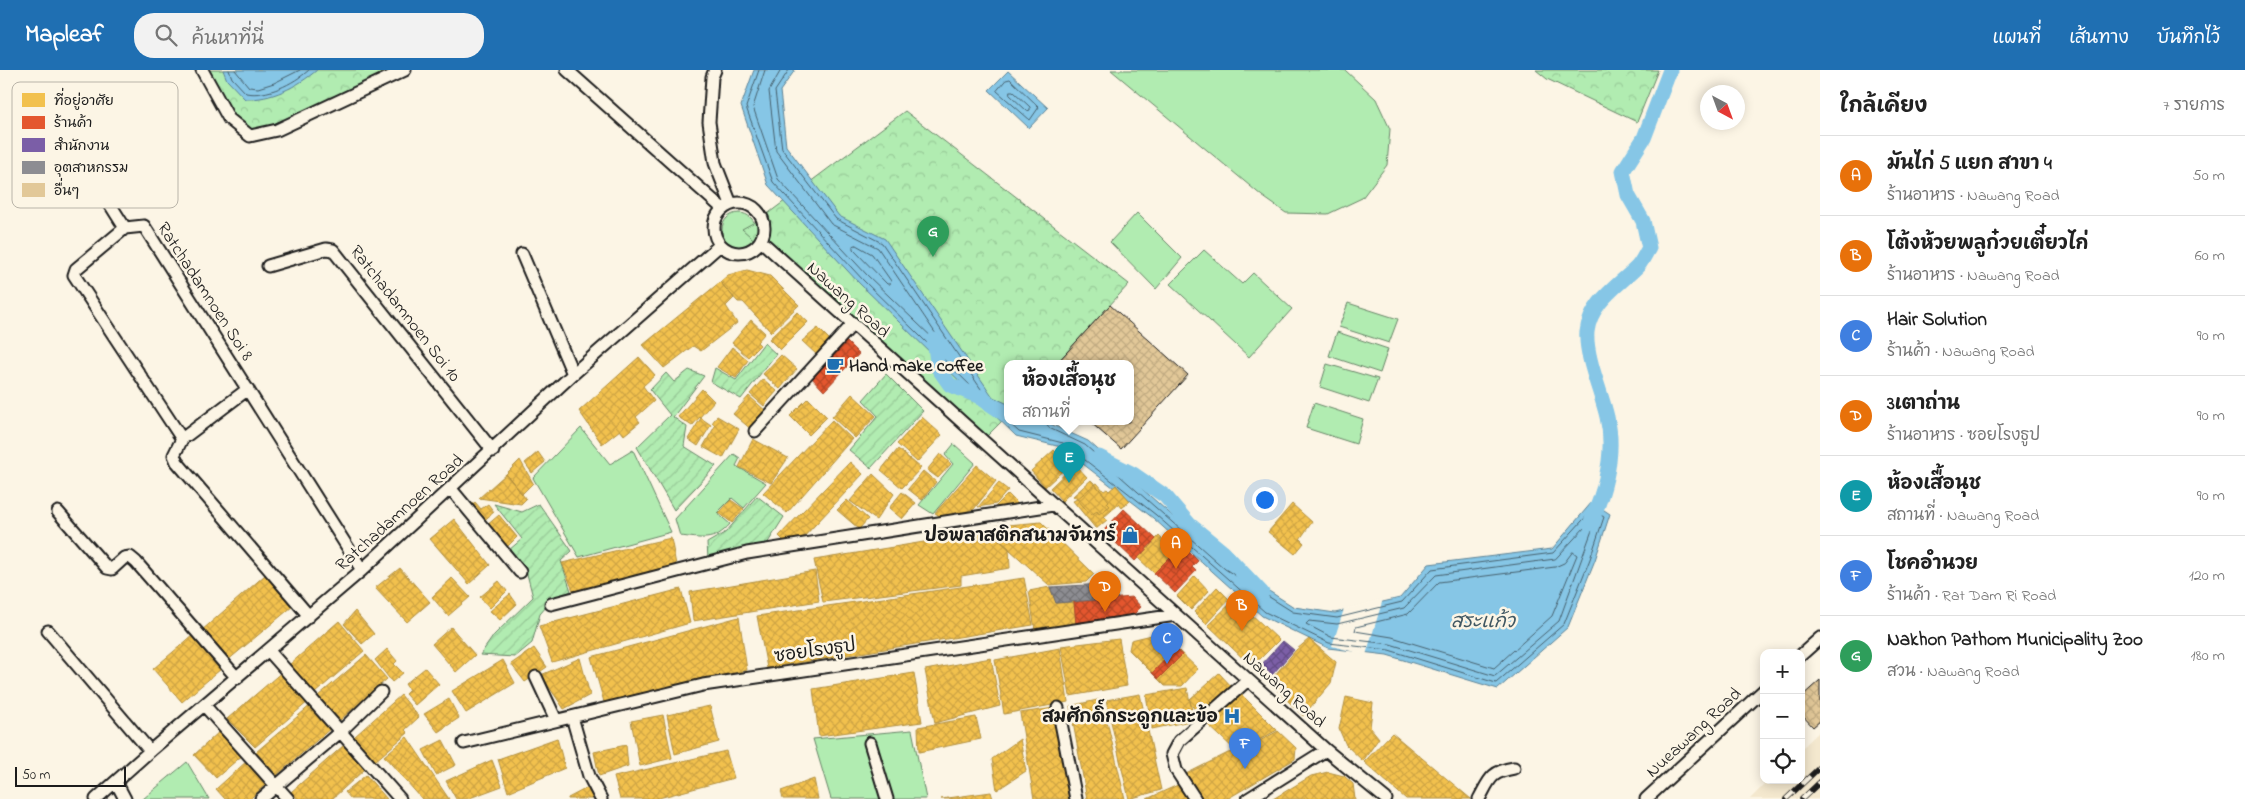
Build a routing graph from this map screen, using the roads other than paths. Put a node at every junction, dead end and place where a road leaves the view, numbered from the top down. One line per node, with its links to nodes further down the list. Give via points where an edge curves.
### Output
1 (202, 70): 2 (street, via 229,119 250,136 277,130)
2 (405, 70)
3 (567, 70): 5 (street)
4 (715, 70): 5 (street, via 709,122)
5 (727, 206): 8 (street, via 748,204 760,214 764,228); 9 (street, via 717,215 713,231)
6 (112, 208): 7 (street)
7 (125, 228): 14 (street, Ratchadamnoen Soi 8, via 144,226); 16 (street, via 74,274)
8 (761, 241): 9 (street, via 756,248 741,254 733,254); 12 (street, Nawang Road)
9 (720, 245): 13 (street, Ratchadamnoen Road)
10 (522, 254): 13 (street)
11 (268, 266): 17 (street, Ratchadamnoen Soi 10, via 326,249 333,250)
12 (852, 325): 15 (street); 19 (street, Nawang Road)
13 (573, 374): 17 (street, Ratchadamnoen Road)
14 (248, 388): 16 (street, Ratchadamnoen Soi 8); 21 (street, Ratchadamnoen Soi 8)
15 (755, 430)
16 (182, 440): 25 (street, via 174,452 177,462)
17 (492, 451): 18 (street, Ratchadamnoen Road)
18 (451, 489): 21 (street, Ratchadamnoen Road); 22 (street)
19 (1053, 505): 23 (street, via 747,553); 24 (street, Nawang Road)
20 (58, 512): 31 (street, via 107,568 112,569 124,558 130,557 136,562)
21 (362, 570): 25 (street, Ratchadamnoen Road)
22 (520, 572)
23 (551, 604)
24 (1176, 615): 32 (street, Nawang Road); 37 (street, ซอยโรงธูป, via 703,685)
25 (308, 616): 28 (street, Ratchadamnoen Road)
26 (48, 631): 42 (street)
27 (1820, 638): 29 (street)
28 (269, 651): 31 (street, Ratchadamnoen Road); 39 (street)
29 (1805, 652)
30 (536, 677): 38 (street)
31 (237, 678): 35 (street, Ratchadamnoen Road)
32 (1248, 680): 43 (street, Nawang Road); 55 (street, via 1180,741 1172,754 1176,770)
33 (381, 692): 39 (street)
34 (1760, 694): 59 (street, Nueawang Road)
35 (204, 704): 42 (street, Ratchadamnoen Road); 46 (street)
36 (1058, 708): 54 (street)
37 (572, 716): 38 (street, ซอยโรงธูป); 52 (street, via 589,776)
38 (556, 720): 40 (street, ซอยโรงธูป)
39 (340, 732): 46 (street); 51 (street)
40 (464, 743)
41 (870, 743): 53 (street)
42 (150, 750): 45 (street, Ratchadamnoen Road)
43 (1326, 750): 56 (street); 57 (street, Nawang Road)
44 (1514, 768): 58 (street, via 1495,773)
45 (116, 782): 47 (street, Ratchadamnoen Road); 48 (street)
46 (277, 785): 49 (street); 50 (street)
47 (96, 799)
48 (125, 799)
49 (261, 799)
50 (288, 799)
51 (400, 799)
52 (601, 799)
53 (887, 799)
54 (1076, 799)
55 (1195, 799)
56 (1248, 799)
57 (1386, 799)
58 (1480, 799)
59 (1646, 799)

